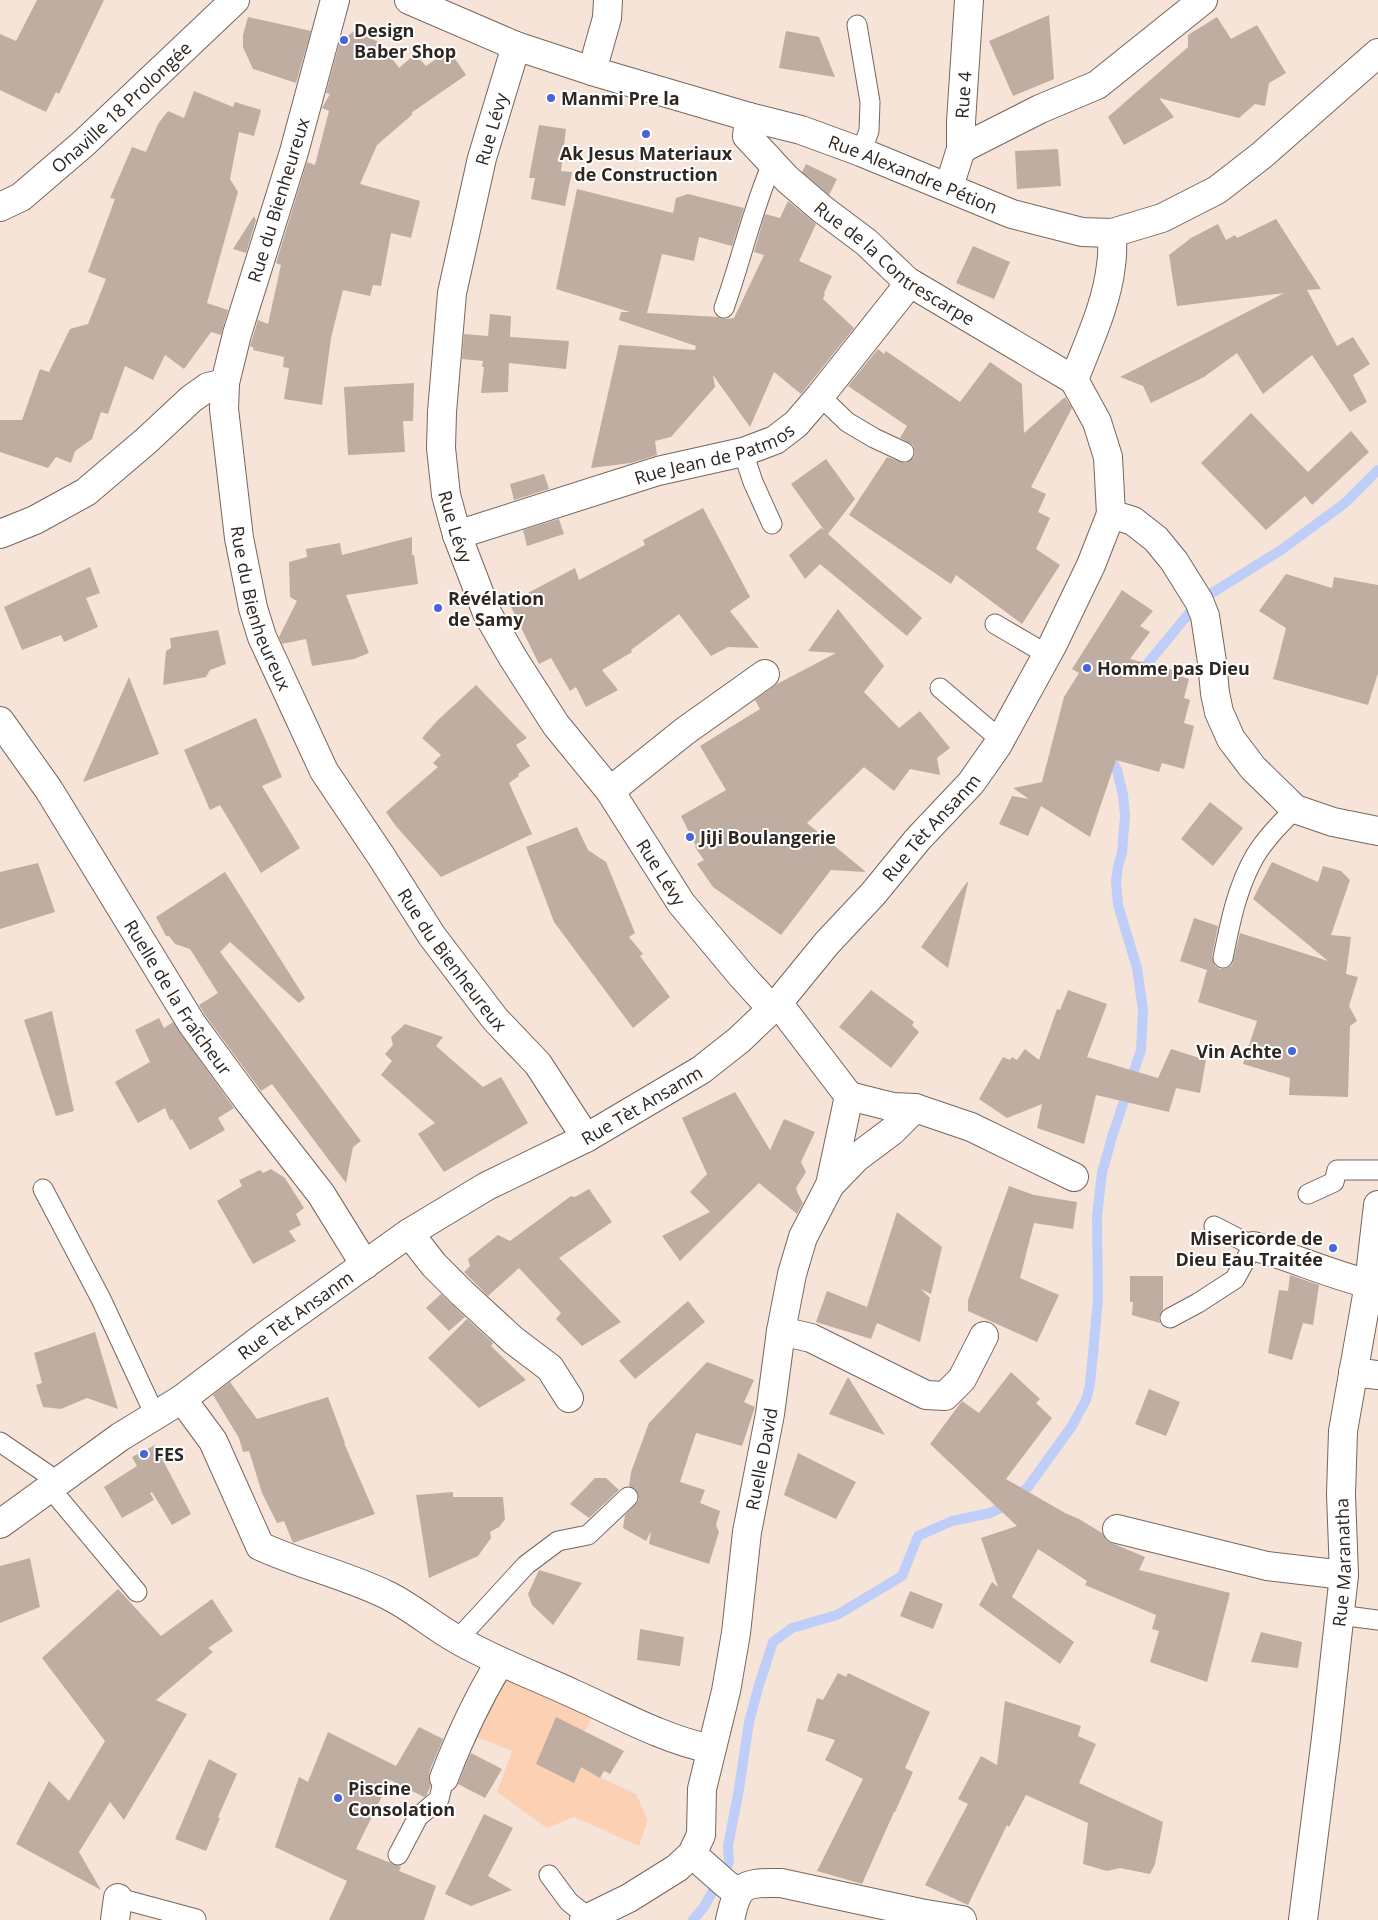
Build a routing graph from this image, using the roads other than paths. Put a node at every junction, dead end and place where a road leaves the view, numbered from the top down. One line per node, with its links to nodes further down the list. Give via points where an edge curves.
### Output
1 (235, 0): 16 (street, Onaville 18 Prolongée, via 84,144 21,197)
2 (335, 0): 21 (street, Rue du Bienheureux, via 294,152 237,334)
3 (409, 0): 8 (street, Rue Alexandre Pétion)
4 (608, 0): 10 (street)
5 (969, 0): 12 (street, Rue 4)
6 (1203, 0): 12 (street, via 1097,85 1040,109)
7 (857, 25): 13 (lane, via 870,102 869,131)
8 (516, 46): 10 (street, Rue Alexandre Pétion); 28 (street, Rue Lévy, via 482,158 452,293 441,448 446,495)
9 (1378, 53): 17 (street, Rue Alexandre Pétion, via 1262,155 1217,190 1162,218)
10 (592, 71): 11 (street, Rue Alexandre Pétion)
11 (748, 117): 13 (street, Rue Alexandre Pétion, via 801,130); 14 (street, Rue de la Contrescarpe, via 747,136)
12 (961, 149): 15 (street, Rue 4)
13 (861, 152): 15 (street, Rue Alexandre Pétion)
14 (772, 164): 18 (street, Rue de la Contrescarpe); 19 (lane, via 760,191)
15 (949, 187): 17 (street, Rue Alexandre Pétion, via 1012,214 1082,232)
16 (0, 207)
17 (1112, 234): 20 (street, via 1108,284)
18 (908, 281): 20 (street, Rue de la Contrescarpe); 22 (street, Rue Jean de Patmos)
19 (724, 308)
20 (1074, 380): 25 (street, via 1097,422 1108,457)
21 (226, 383): 27 (street, via 208,387 191,399 86,492 59,508); 42 (street, Rue du Bienheureux, via 224,409 239,538 253,608 262,637 320,762 432,936 495,1019 538,1064)
22 (820, 396): 23 (street, Rue Jean de Patmos, via 796,424 775,440); 24 (lane, via 847,422)
23 (743, 452): 26 (lane); 28 (street, Rue Jean de Patmos, via 658,471)
24 (904, 452)
25 (1110, 514): 30 (street, Rue Tèt Ansanm, via 1091,566); 36 (street, via 1133,521 1156,539 1174,561 1205,616 1219,712 1232,739 1253,768)
26 (772, 524)
27 (0, 534)
28 (457, 535): 35 (street, Rue Lévy, via 488,613 513,658 556,726)
29 (995, 624): 30 (lane)
30 (1048, 655): 34 (street, Rue Tèt Ansanm)
31 (765, 674): 35 (street, via 684,730)
32 (940, 688): 34 (lane)
33 (0, 721): 52 (street, Ruelle de la Fraîcheur, via 49,790 192,1024 321,1194)
34 (1001, 740): 39 (street, Rue Tèt Ansanm, via 970,783)
35 (610, 791): 39 (street, Rue Lévy, via 681,904 741,975)
36 (1295, 809): 37 (street, via 1334,822); 38 (lane, via 1270,835 1242,882)
37 (1378, 831)
38 (1223, 958)
39 (775, 1006): 40 (street); 42 (street, Rue Tèt Ansanm, via 701,1070)
40 (849, 1096): 41 (street, via 893,1107); 45 (street, Ruelle David)
41 (915, 1108): 44 (street, via 971,1127); 45 (street, via 892,1131 856,1158)
42 (586, 1138): 50 (street, Rue Tèt Ansanm, via 487,1186)
43 (1378, 1170): 47 (lane, via 1337,1170 1334,1182)
44 (1074, 1177)
45 (830, 1185): 55 (street, Ruelle David, via 803,1237)
46 (43, 1189): 60 (lane, via 101,1299)
47 (1308, 1194)
48 (1378, 1204): 53 (street, Rue Maranatha)
49 (1214, 1226): 51 (lane)
50 (410, 1233): 52 (street, Rue Tèt Ansanm); 58 (street, via 434,1265 462,1293 512,1340 550,1368)
51 (1253, 1246): 53 (street); 54 (lane, via 1235,1279)
52 (365, 1265): 59 (street, Rue Tèt Ansanm)
53 (1369, 1284): 57 (street, Rue Maranatha)
54 (1170, 1318)
55 (781, 1331): 56 (street, via 811,1338 926,1395 945,1396 962,1379); 72 (street, Ruelle David, via 770,1414 747,1532 736,1634)
56 (984, 1336)
57 (1365, 1374): 66 (street, Rue Maranatha, via 1343,1431)
58 (569, 1398)
59 (182, 1399): 60 (street, Rue Tèt Ansanm); 70 (street, via 213,1441 260,1546 388,1595)
60 (155, 1415): 62 (street, Rue Tèt Ansanm)
61 (0, 1442): 62 (lane, via 47,1474)
62 (53, 1486): 64 (street, Rue Tèt Ansanm); 67 (lane)
63 (628, 1497): 70 (lane, via 588,1535 558,1541 526,1565)
64 (0, 1524)
65 (1117, 1529): 66 (street, via 1267,1566)
66 (1344, 1575): 68 (street, Rue Maranatha)
67 (137, 1592)
68 (1339, 1615): 69 (lane); 82 (street, Rue Maranatha)
69 (1378, 1620)
70 (457, 1640): 71 (street)
71 (500, 1662): 72 (street, via 644,1727); 73 (street)
72 (711, 1749): 76 (street, Ruelle David, via 702,1789 701,1835)
73 (444, 1778): 74 (lane, via 439,1799 418,1817)
74 (398, 1855)
75 (549, 1875): 79 (lane, via 568,1902)
76 (717, 1876): 79 (street, via 678,1868); 80 (street, Ruelle David); 81 (street, via 745,1886 781,1883)
77 (117, 1909): 78 (lane)
78 (196, 1919)
79 (586, 1919)
80 (730, 1920)
81 (962, 1920)
82 (1303, 1920)

